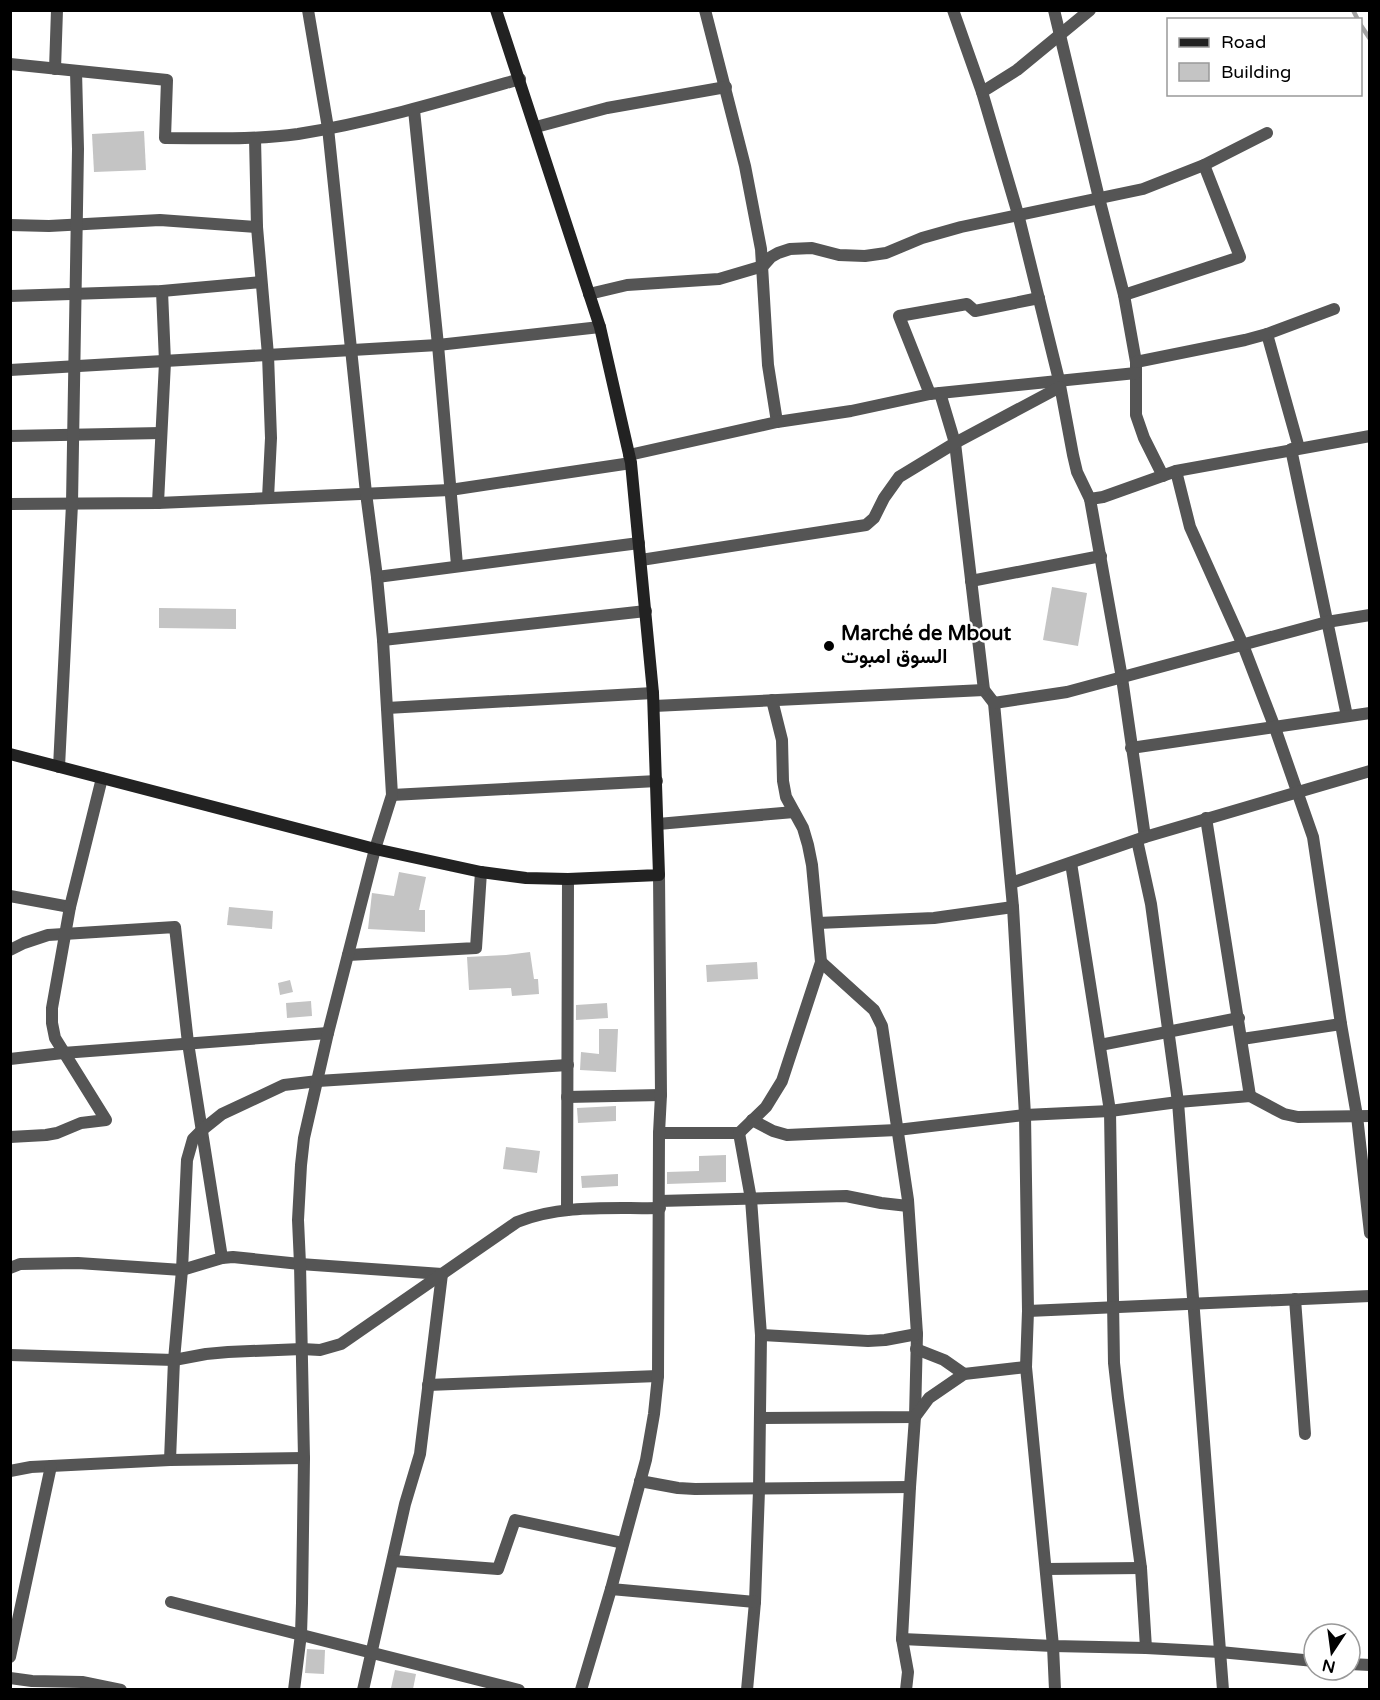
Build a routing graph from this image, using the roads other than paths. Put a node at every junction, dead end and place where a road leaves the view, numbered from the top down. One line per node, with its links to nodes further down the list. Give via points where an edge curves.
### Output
1 (57, 10): 10 (street)
2 (308, 10): 16 (street)
3 (496, 10): 12 (main road)
4 (705, 10): 13 (street)
5 (953, 10): 14 (street)
6 (1054, 10): 8 (street)
7 (1090, 10): 8 (street)
8 (1060, 35): 14 (street); 21 (street)
9 (10, 64): 10 (street)
10 (55, 69): 11 (street)
11 (76, 71): 19 (street, via 167,80 165,138); 24 (street)
12 (520, 79): 15 (street); 17 (main road)
13 (726, 87): 17 (street, via 607,108); 26 (street)
14 (982, 92): 22 (street)
15 (414, 110): 16 (street); 37 (street)
16 (328, 128): 19 (street); 38 (street)
17 (536, 128): 30 (main road)
18 (1267, 133): 20 (street)
19 (255, 138): 25 (street)
20 (1204, 165): 21 (street, via 1143,189); 31 (street, via 1240,257)
21 (1098, 198): 22 (street); 31 (street)
22 (1018, 214): 26 (street, via 931,235 875,256 790,249 771,257); 33 (street)
23 (10, 225): 24 (street)
24 (76, 225): 25 (street, via 160,220); 29 (street)
25 (257, 227): 27 (street)
26 (763, 266): 30 (street, via 719,279 627,285); 46 (street, via 768,365)
27 (261, 282): 28 (street); 39 (street)
28 (162, 291): 29 (street); 40 (street)
29 (76, 294): 32 (street); 41 (street)
30 (590, 294): 35 (main road)
31 (1124, 295): 42 (street)
32 (10, 296)
33 (1039, 298): 44 (street); 45 (street, via 975,311 967,304 899,316)
34 (1334, 309): 36 (street)
35 (600, 327): 37 (street); 53 (main road)
36 (1267, 334): 42 (street); 52 (street)
37 (438, 345): 38 (street); 56 (street)
38 (350, 350): 39 (street); 57 (street)
39 (268, 355): 40 (street); 58 (street)
40 (165, 362): 41 (street); 47 (street)
41 (74, 367): 43 (street); 48 (street)
42 (1136, 367): 44 (street); 55 (street, via 1136,415)
43 (10, 370)
44 (1060, 384): 45 (street); 51 (street); 59 (street, via 1077,472)
45 (935, 394): 46 (street); 51 (street)
46 (777, 422): 53 (street)
47 (161, 433): 48 (street); 60 (street)
48 (72, 435): 49 (street); 62 (street)
49 (10, 436)
50 (1370, 436): 52 (street)
51 (955, 443): 65 (street, via 898,477 866,525); 68 (street)
52 (1295, 449): 54 (street); 71 (street)
53 (630, 459): 56 (street); 63 (main road)
54 (1176, 471): 55 (street); 73 (street, via 1190,527)
55 (1163, 476): 59 (street)
56 (450, 490): 57 (street); 66 (street)
57 (366, 493): 58 (street); 67 (street)
58 (268, 498): 60 (street)
59 (1090, 499): 64 (street)
60 (158, 503): 62 (street)
61 (10, 504): 62 (street)
62 (72, 504): 86 (street)
63 (639, 543): 65 (main road); 66 (street)
64 (1101, 556): 68 (street); 74 (street)
65 (641, 560): 69 (main road)
66 (457, 565): 67 (street)
67 (377, 577): 72 (street)
68 (971, 581): 75 (street)
69 (646, 611): 72 (street); 76 (main road)
70 (1370, 615): 71 (street)
71 (1327, 622): 73 (street); 82 (street)
72 (383, 640): 80 (street)
73 (1243, 645): 74 (street); 83 (street)
74 (1122, 678): 78 (street); 84 (street)
75 (984, 690): 77 (street); 78 (street)
76 (653, 693): 79 (main road); 80 (street)
77 (772, 700): 79 (street); 92 (street, via 782,740 783,781)
78 (994, 704): 101 (street)
79 (654, 706): 89 (main road)
80 (387, 708): 91 (street)
81 (1370, 712): 82 (street)
82 (1347, 716): 83 (street)
83 (1275, 728): 84 (street); 90 (street)
84 (1131, 748): 95 (street)
85 (10, 754): 86 (main road)
86 (59, 767): 88 (main road)
87 (1370, 771): 90 (street)
88 (102, 778): 96 (main road); 103 (street)
89 (657, 781): 91 (street); 94 (main road)
90 (1296, 791): 93 (street); 111 (street, via 1313,837)
91 (392, 795): 96 (street)
92 (794, 812): 94 (street); 105 (street, via 808,845)
93 (1206, 818): 95 (street); 110 (street)
94 (658, 824): 99 (main road)
95 (1141, 838): 97 (street); 112 (street)
96 (375, 849): 98 (main road); 108 (street)
97 (1071, 863): 101 (street); 116 (street)
98 (481, 872): 100 (main road); 108 (street, via 476,948)
99 (659, 875): 100 (main road); 121 (street)
100 (568, 879): 119 (street)
101 (1011, 883): 104 (street)
102 (10, 896): 103 (street)
103 (70, 907): 106 (street)
104 (1013, 907): 105 (street, via 934,918); 126 (street)
105 (818, 923): 109 (street)
106 (65, 934): 107 (street, via 48,935); 115 (street, via 175,927); 117 (street, via 52,1008 55,1038)
107 (10, 950)
108 (348, 955): 113 (street)
109 (822, 962): 128 (street, via 782,1082); 130 (street, via 874,1010 882,1026)
110 (1239, 1018): 112 (street); 114 (street)
111 (1341, 1024): 114 (street); 127 (street)
112 (1168, 1032): 116 (street); 124 (street)
113 (328, 1033): 115 (street); 120 (street)
114 (1242, 1040): 122 (street)
115 (188, 1043): 117 (street); 129 (street)
116 (1100, 1045): 125 (street)
117 (63, 1053): 118 (street); 133 (street, via 106,1120 46,1135)
118 (10, 1059)
119 (568, 1065): 120 (street); 123 (street)
120 (318, 1081): 129 (street, via 284,1085 222,1114); 140 (street, via 301,1164)
121 (661, 1095): 123 (street); 131 (street)
122 (1250, 1096): 124 (street); 127 (street, via 1298,1117)
123 (567, 1097): 137 (street)
124 (1178, 1102): 125 (street); 146 (street)
125 (1110, 1111): 126 (street); 147 (street)
126 (1025, 1115): 130 (street); 148 (street)
127 (1363, 1116): 138 (street)
128 (752, 1120): 130 (street, via 788,1135); 132 (street)
129 (202, 1130): 139 (street); 142 (street, via 193,1139 187,1160)
130 (897, 1130): 136 (street)
131 (659, 1133): 132 (street); 135 (street)
132 (739, 1133): 134 (street)
133 (10, 1137)
134 (751, 1199): 135 (street); 136 (street, via 846,1196); 150 (street)
135 (660, 1205): 137 (street); 157 (street)
136 (908, 1206): 149 (street)
137 (567, 1209): 143 (street, via 518,1222)
138 (1370, 1233)
139 (222, 1258): 140 (street); 142 (street)
140 (300, 1264): 143 (street); 151 (street)
141 (10, 1268): 142 (street, via 20,1264 78,1263)
142 (182, 1270): 154 (street)
143 (442, 1274): 151 (street, via 341,1344 320,1350); 158 (street)
144 (1370, 1296): 145 (street)
145 (1295, 1299): 146 (street); 161 (street)
146 (1193, 1303): 147 (street); 180 (street)
147 (1113, 1307): 148 (street); 171 (street, via 1114,1363)
148 (1028, 1311): 155 (street)
149 (916, 1334): 150 (street, via 868,1341); 152 (street)
150 (761, 1335): 160 (street)
151 (302, 1349): 154 (street, via 206,1354); 162 (street)
152 (916, 1349): 156 (street, via 944,1359); 159 (street)
153 (10, 1355): 154 (street)
154 (174, 1360): 163 (street)
155 (1026, 1368): 156 (street); 172 (street)
156 (964, 1374): 159 (street, via 929,1398)
157 (658, 1376): 158 (street); 166 (street)
158 (428, 1385): 170 (street, via 420,1454)
159 (915, 1417): 160 (street); 167 (street)
160 (760, 1418): 168 (street)
161 (1305, 1434)
162 (304, 1458): 163 (street); 176 (street)
163 (170, 1460): 164 (street)
164 (51, 1466): 165 (street); 182 (street)
165 (10, 1471)
166 (640, 1481): 168 (street, via 695,1489); 169 (street)
167 (910, 1487): 168 (street); 177 (street)
168 (759, 1490): 175 (street)
169 (623, 1543): 170 (street, via 515,1520 498,1569); 173 (street)
170 (393, 1561): 181 (street)
171 (1141, 1568): 172 (street); 179 (street)
172 (1046, 1569): 178 (street)
173 (611, 1589): 175 (street); 189 (street)
174 (171, 1602): 176 (street)
175 (755, 1602): 190 (street)
176 (301, 1634): 181 (street); 186 (street)
177 (903, 1639): 178 (street); 191 (street, via 908,1672)
178 (1053, 1646): 179 (street); 192 (street)
179 (1146, 1648): 180 (street)
180 (1220, 1652): 183 (street); 193 (street)
181 (370, 1654): 187 (street); 188 (street)
182 (10, 1657)
183 (1302, 1660)
184 (10, 1678): 185 (street, via 82,1682)
185 (121, 1689)
186 (294, 1689)
187 (363, 1689)
188 (519, 1689)
189 (581, 1689)
190 (747, 1689)
191 (906, 1689)
192 (1055, 1689)
193 (1223, 1689)

